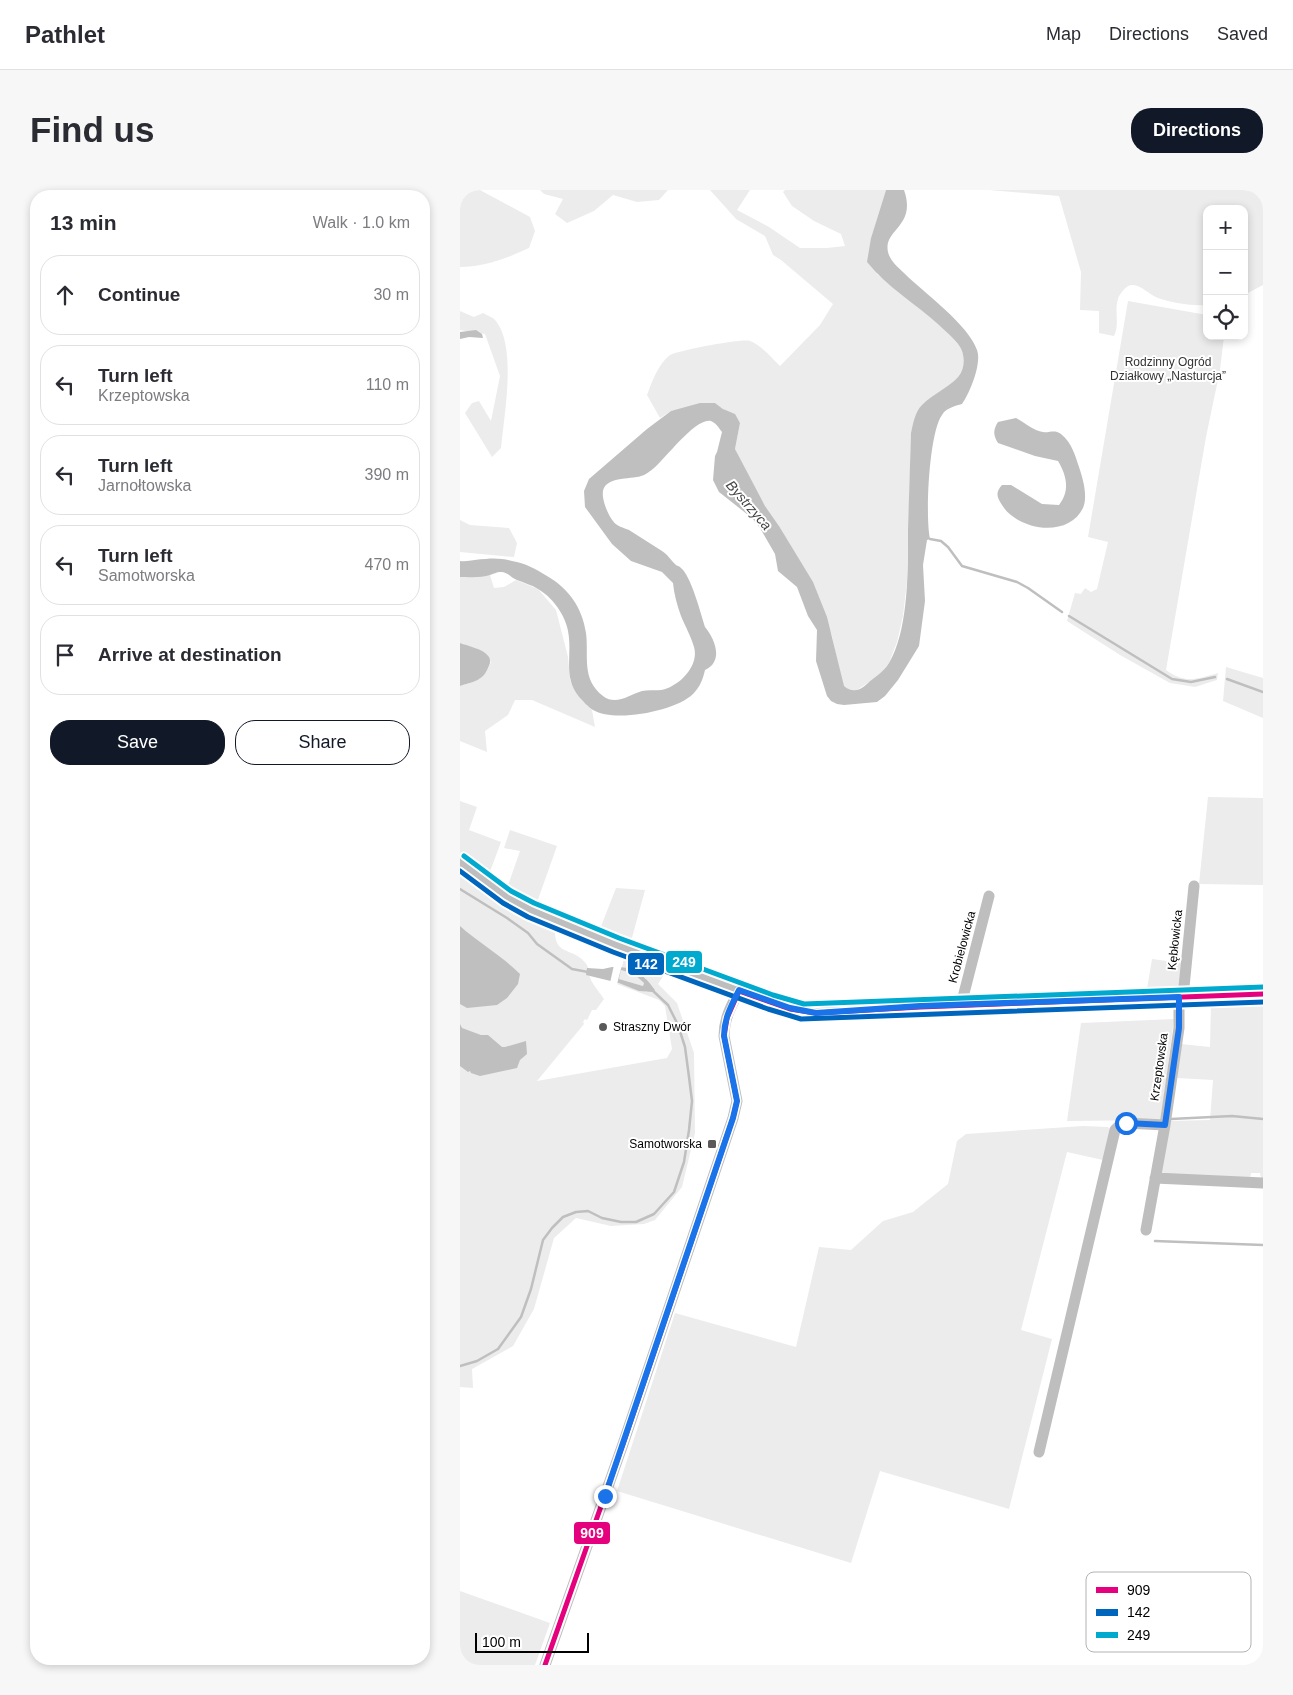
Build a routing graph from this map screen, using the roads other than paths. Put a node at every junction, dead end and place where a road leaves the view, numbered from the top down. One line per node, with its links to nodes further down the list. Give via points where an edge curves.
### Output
1 (460, 862): 4 (street, via 507,897 531,910)
2 (1194, 886): 6 (street, Kębłowicka)
3 (989, 896): 7 (street, Krobielowicka)
4 (739, 990): 7 (street, via 790,1008 816,1013); 13 (street, via 724,1026 737,1101 733,1118)
5 (1263, 994): 6 (street)
6 (1181, 997): 7 (street); 8 (street, Krzeptowska)
7 (961, 1005)
8 (1165, 1125): 9 (street, Krzeptowska); 12 (street, via 1126,1123 1115,1130)
9 (1155, 1178): 10 (street); 11 (street, Krzeptowska)
10 (1263, 1183)
11 (1146, 1230)
12 (1039, 1452)
13 (546, 1665)

